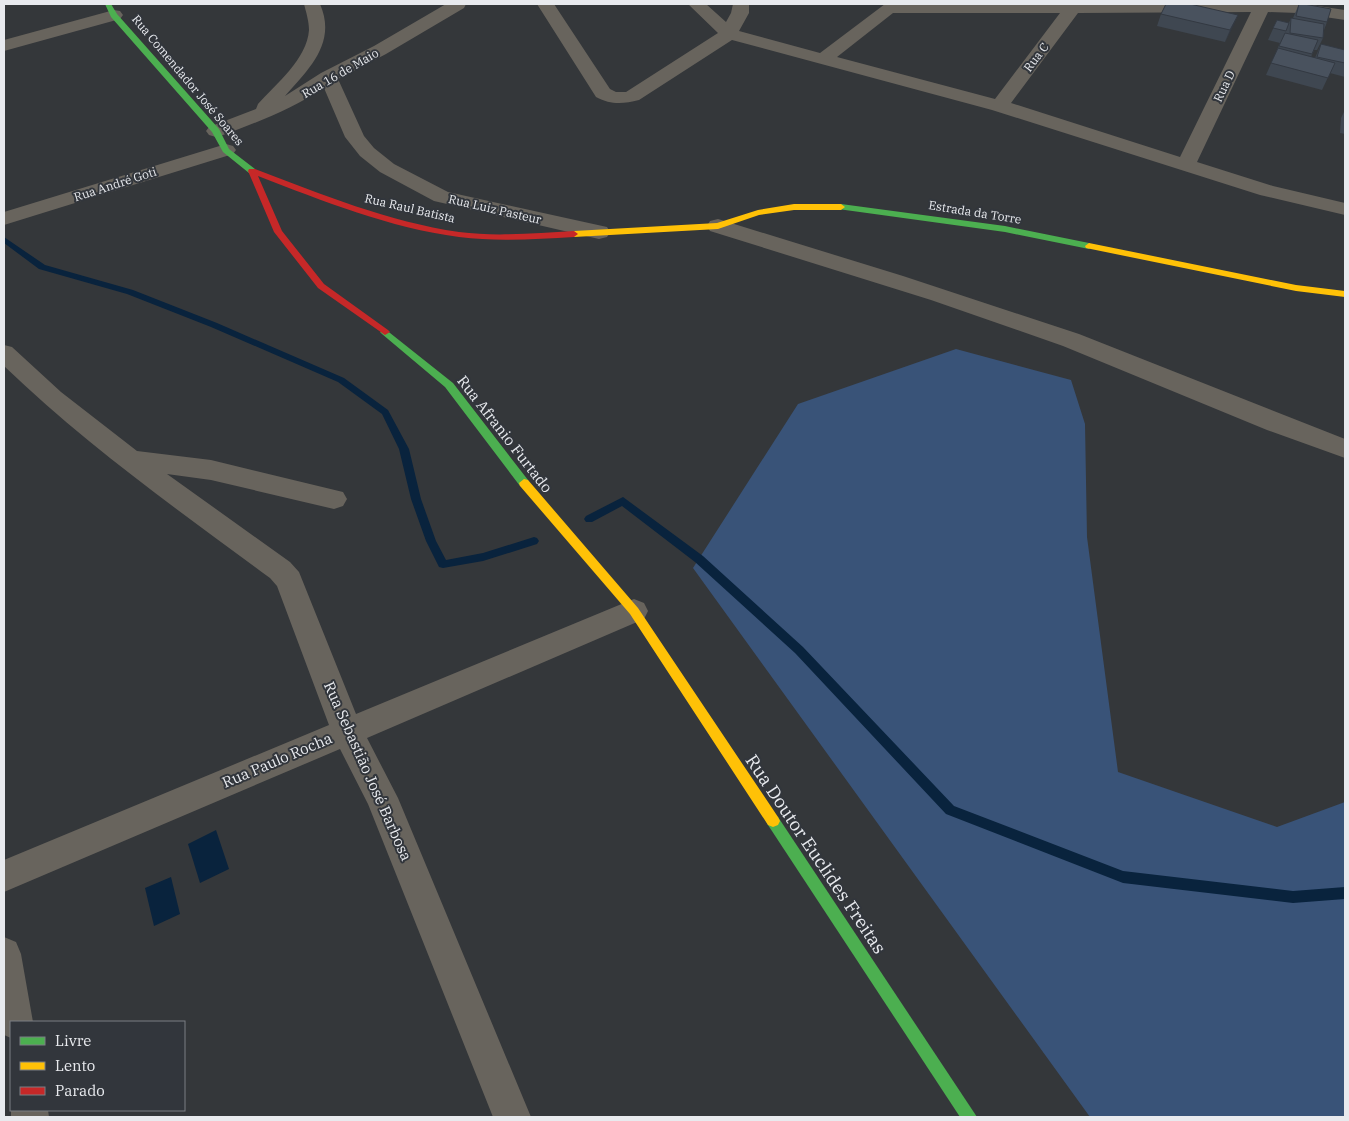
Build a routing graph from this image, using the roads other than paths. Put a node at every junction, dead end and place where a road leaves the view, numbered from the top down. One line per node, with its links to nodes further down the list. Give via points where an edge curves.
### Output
1 (312, 4): 17 (street, via 318,33 310,54)
2 (458, 4): 15 (street, Rua 16 de Maio)
3 (546, 4): 12 (street, via 604,92 622,99 632,96)
4 (696, 4): 12 (street)
5 (741, 4): 12 (street, via 740,13)
6 (1336, 4): 8 (street)
7 (888, 6): 9 (street); 14 (street)
8 (1262, 7): 9 (street); 11 (street); 20 (street, Rua D)
9 (1073, 8): 16 (street, Rua C)
10 (111, 9): 13 (street); 18 (street, Rua Comendador José Soares)
11 (1345, 15)
12 (728, 34): 14 (street)
13 (4, 46)
14 (822, 60): 16 (street)
15 (328, 77): 17 (street, Rua 16 de Maio, via 294,99); 25 (street, Rua Luiz Pasteur, via 355,137 387,168 441,197)
16 (998, 106): 20 (street)
17 (259, 115): 18 (street, Rua 16 de Maio)
18 (216, 131): 19 (street, Rua Comendador José Soares)
19 (226, 150): 21 (street, Rua Comendador José Soares); 23 (street, Rua André Goti)
20 (1186, 165): 22 (street, via 1267,191)
21 (252, 171): 25 (street, Rua Raul Batista, via 359,211 446,232 511,237); 31 (street, Rua Afranio Furtado, via 278,232 321,286 384,331 449,385 540,504)
22 (1345, 209)
23 (4, 219)
24 (718, 226): 25 (street, Estrada da Torre); 26 (street, Estrada da Torre, via 758,213 794,207 850,208 1005,229 1296,288); 28 (street, via 951,297 1073,341 1282,427)
25 (599, 232)
26 (1345, 294)
27 (4, 352): 29 (street, Rua Sebastião José Barbosa, via 52,398)
28 (1345, 449)
29 (132, 460): 30 (street, via 210,470); 32 (street, Rua Sebastião José Barbosa, via 280,570 288,580)
30 (334, 498)
31 (634, 611): 32 (street, Rua Paulo Rocha); 37 (street, Rua Doutor Euclides Freitas)
32 (347, 731): 33 (street, Rua Paulo Rocha); 36 (street, Rua Sebastião José Barbosa, via 382,798)
33 (4, 876)
34 (4, 954): 35 (street)
35 (15, 1021)
36 (512, 1117)
37 (969, 1117)

